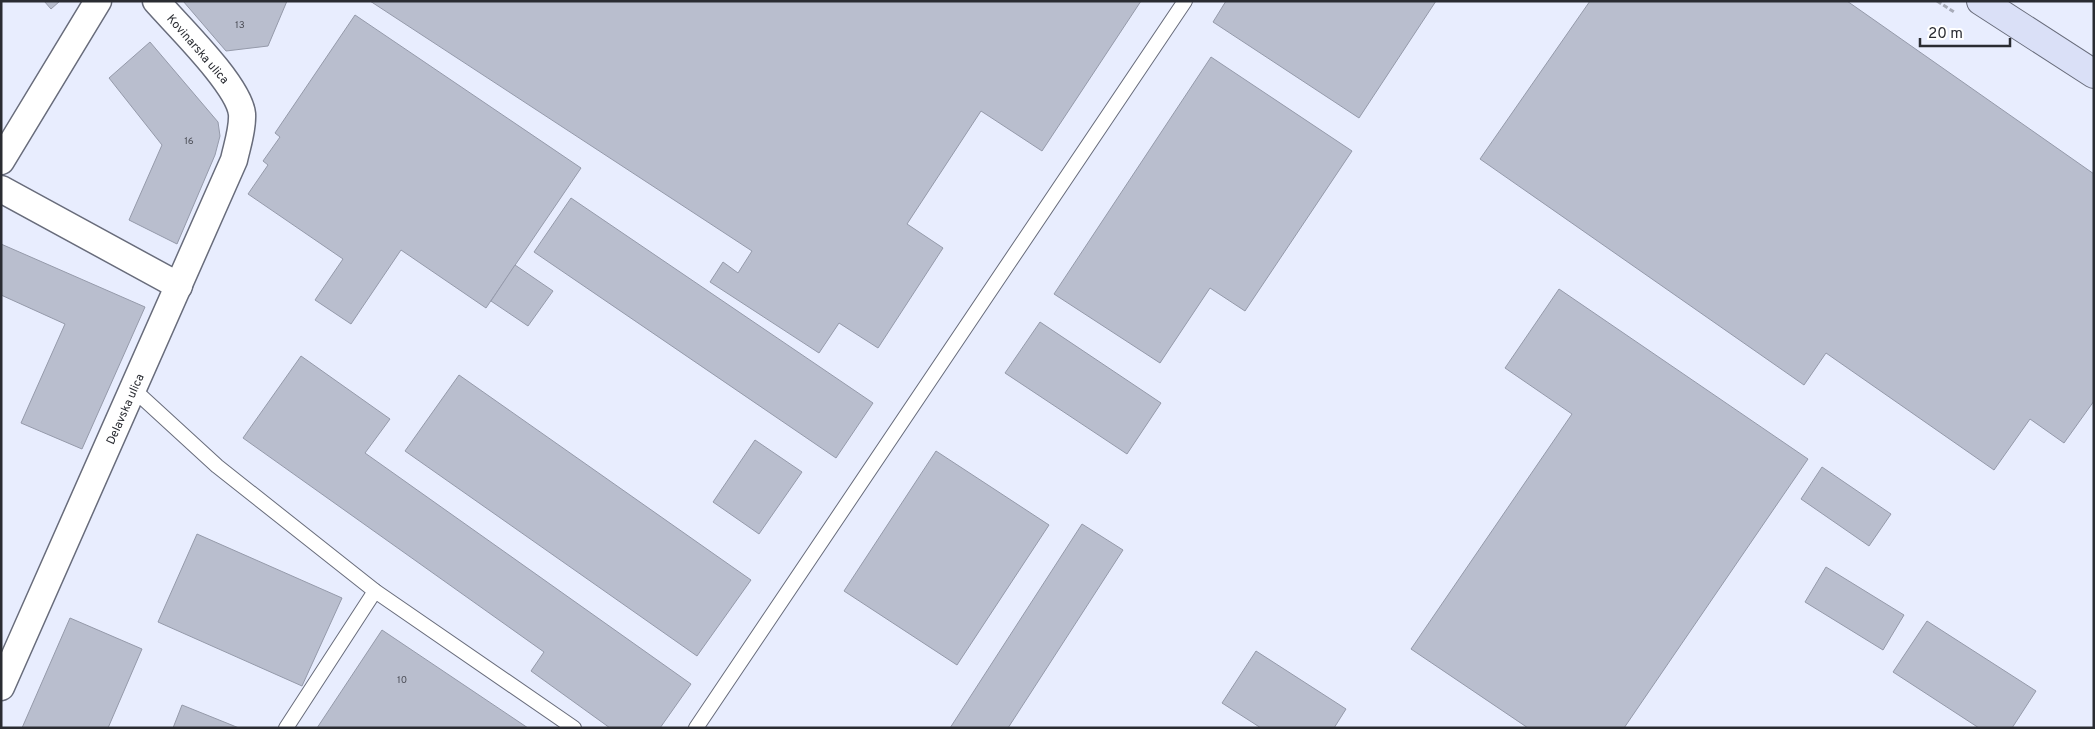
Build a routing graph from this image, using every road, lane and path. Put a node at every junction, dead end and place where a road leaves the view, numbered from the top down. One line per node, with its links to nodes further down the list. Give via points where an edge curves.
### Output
1 (98, 1): 7 (street)
2 (156, 1): 6 (street, Kovinarska ulica, via 229,84 239,100)
3 (1185, 1): 15 (lane)
4 (1981, 1): 5 (street)
5 (2094, 74)
6 (241, 128): 9 (street, Delavska ulica, via 234,160)
7 (1, 160)
8 (1, 189): 9 (street)
9 (179, 286): 10 (street, Delavska ulica)
10 (133, 389): 11 (lane, via 216,466); 12 (street, Delavska ulica)
11 (376, 590): 13 (lane); 14 (lane)
12 (1, 687)
13 (286, 728)
14 (574, 728)
15 (696, 728)

